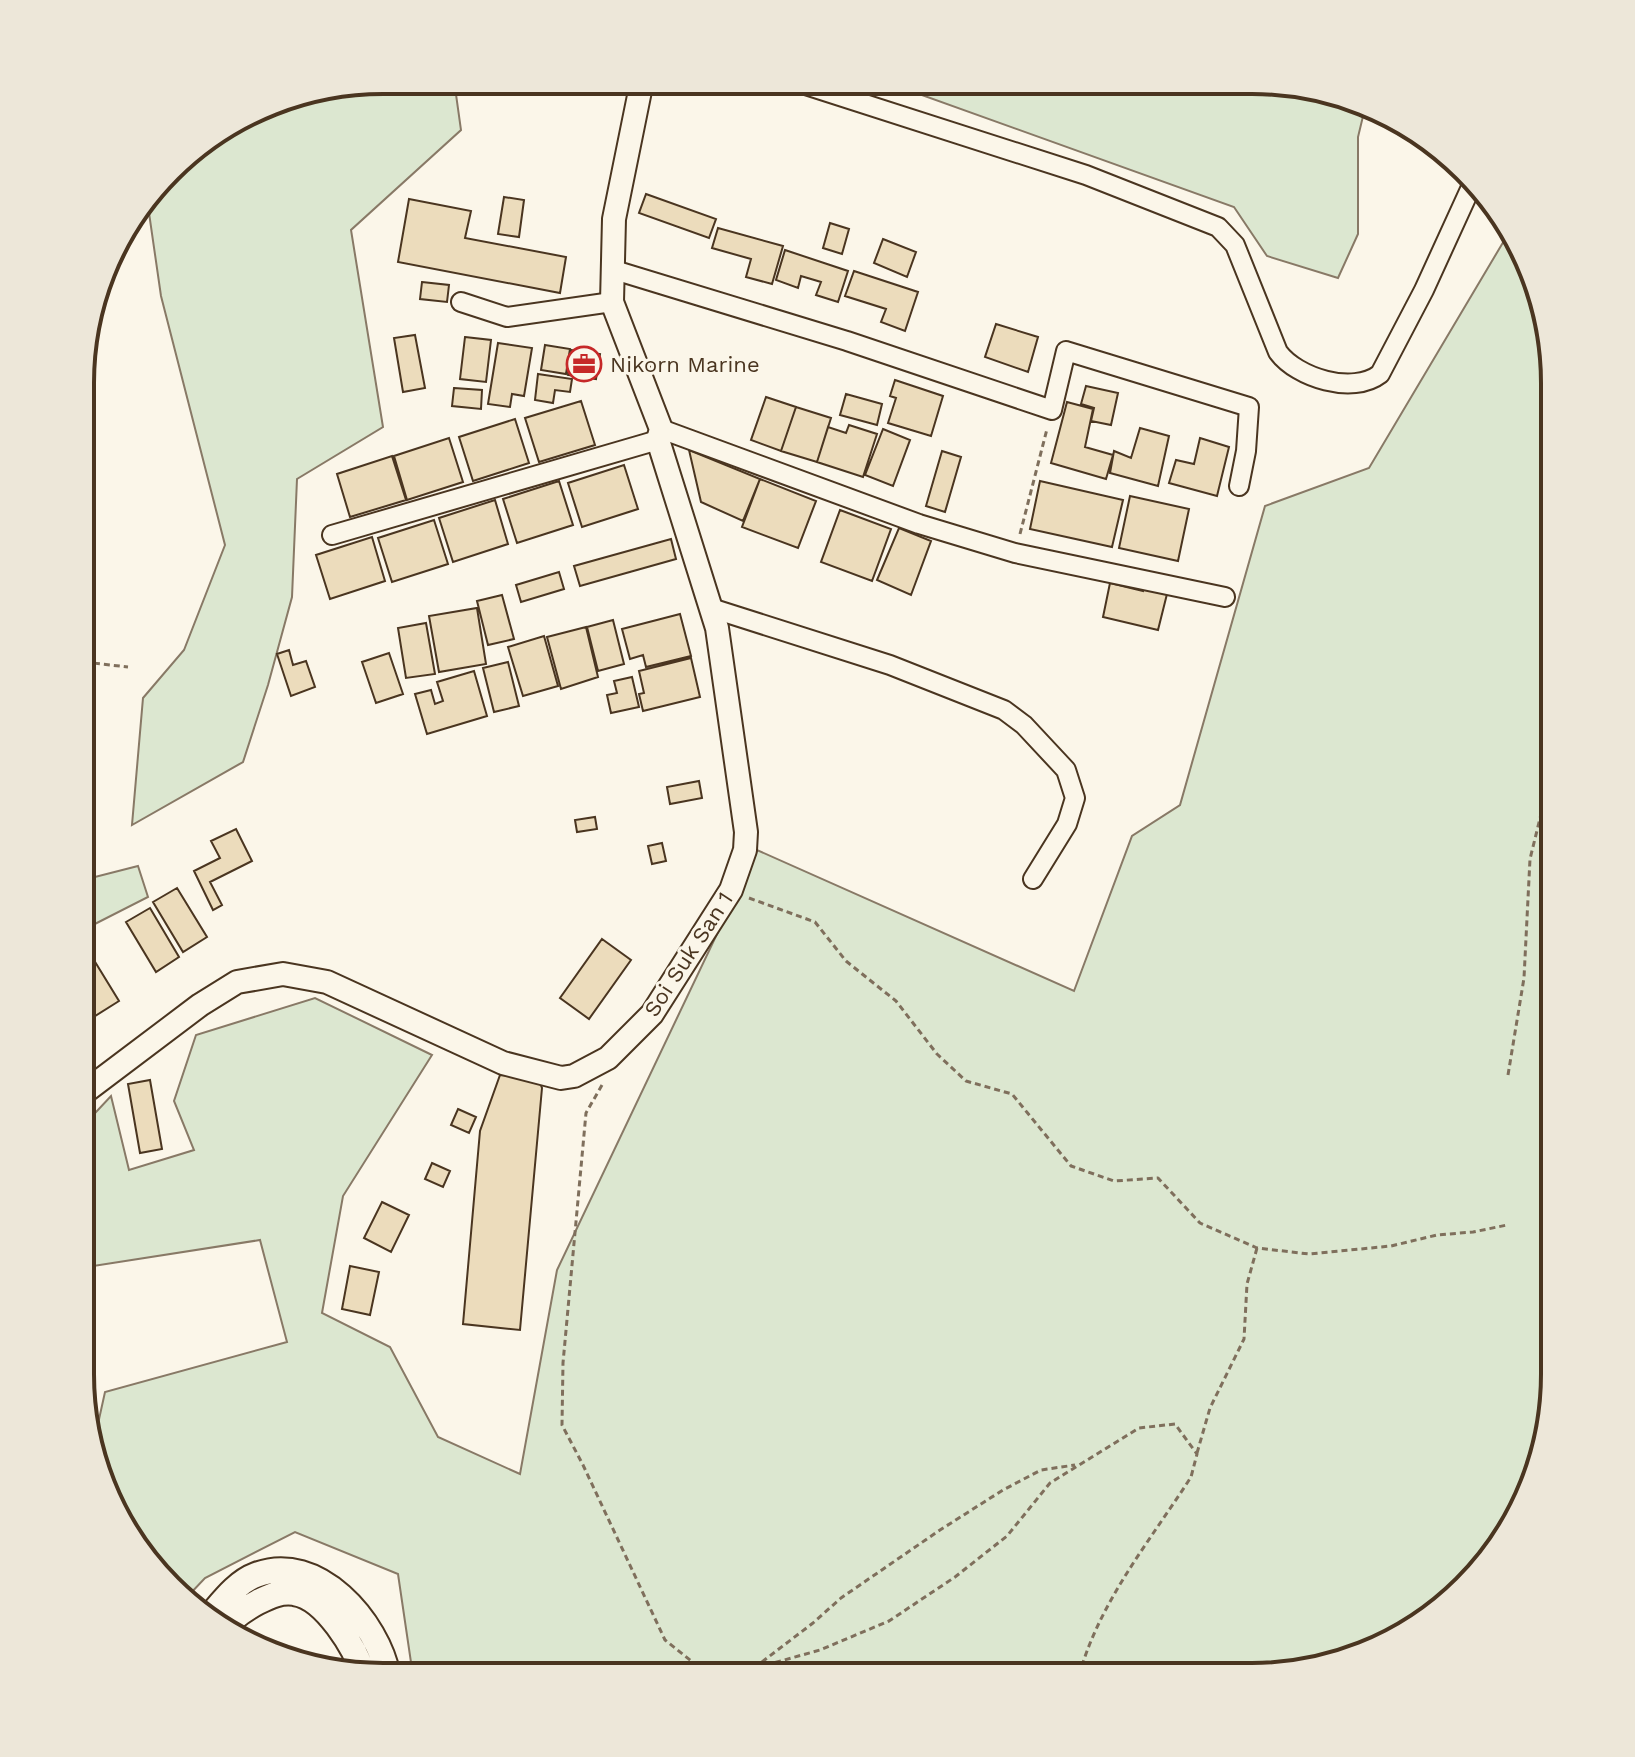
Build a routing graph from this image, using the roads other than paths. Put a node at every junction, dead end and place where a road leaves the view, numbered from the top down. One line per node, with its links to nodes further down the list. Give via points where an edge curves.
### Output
1 (639, 94): 4 (street, Soi Suk San 1, via 614,219)
2 (834, 94): 3 (street, via 1086,175 1218,227 1235,245 1284,361 1309,375 1353,385 1380,374)
3 (1469, 193)
4 (611, 269): 6 (street, Soi Suk San 1); 8 (street, via 1052,410 1066,351 1249,407)
5 (461, 302): 6 (street, via 507,317)
6 (612, 302): 7 (street, Soi Suk San 1)
7 (659, 434): 9 (street); 10 (street, via 1015,553); 11 (street, Soi Suk San 1)
8 (1239, 486)
9 (332, 535)
10 (1225, 597)
11 (711, 608): 12 (street, via 890,665 1004,710 1024,725 1066,770 1075,798 1067,824); 13 (street, Soi Suk San 1, via 745,816 745,850 731,890 652,1014 608,1058 561,1078 518,1067 327,982 283,974 237,982)
12 (1033, 879)
13 (94, 1085)
14 (216, 1609): 17 (main road, via 258,1574 294,1569 316,1577 348,1603 376,1642)
15 (232, 1620): 16 (main road, via 274,1594 295,1593 333,1619)
16 (358, 1662)
17 (383, 1663)

